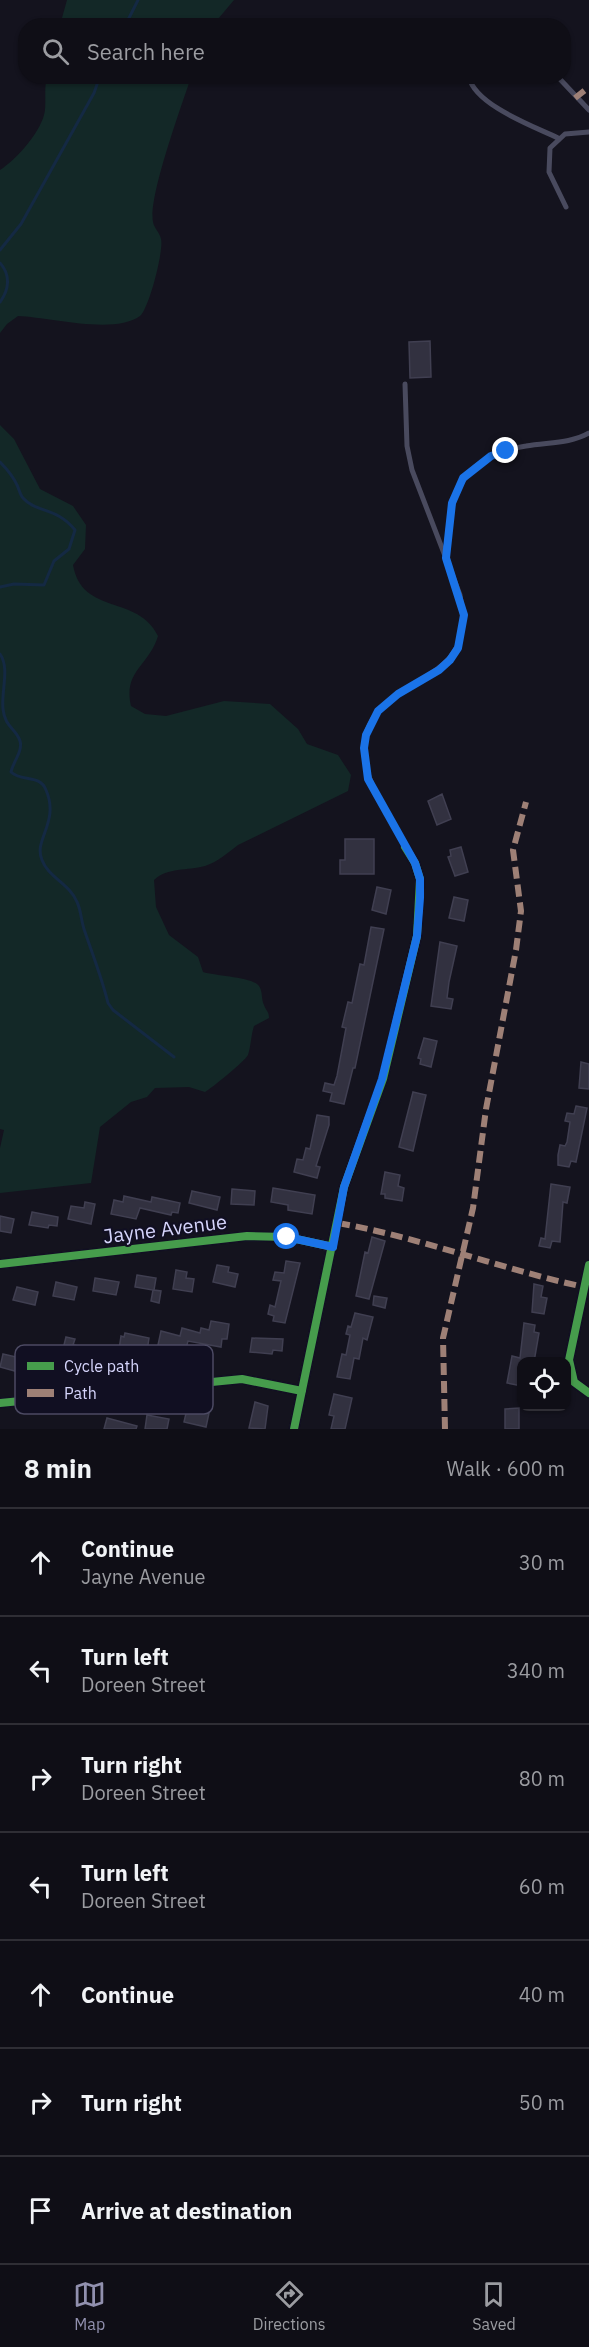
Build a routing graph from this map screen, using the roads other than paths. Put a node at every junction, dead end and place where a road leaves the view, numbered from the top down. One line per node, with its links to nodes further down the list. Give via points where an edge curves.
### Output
1 (472, 84): 5 (lane, via 476,92 503,111)
2 (565, 84): 3 (lane)
3 (589, 110)
4 (589, 132): 5 (lane, via 570,132)
5 (558, 138): 6 (lane, via 550,148 549,172)
6 (566, 207)
7 (405, 384): 9 (lane, via 407,446 412,470)
8 (589, 433): 9 (lane, via 506,451 473,469 463,478 452,503)
9 (446, 558): 10 (lane, via 464,615 458,648 439,670 378,711 364,748 368,779)
10 (405, 847): 11 (street, via 420,879 417,936 382,1079 344,1187)
11 (333, 1247): 12 (street, Jayne Avenue, via 287,1237 247,1236); 15 (street)
12 (0, 1264)
13 (589, 1266): 16 (street, via 569,1365 574,1382)
14 (213, 1381): 15 (street, via 242,1378)
15 (302, 1391): 19 (street)
16 (589, 1393)
17 (15, 1401): 18 (street)
18 (0, 1403)
19 (294, 1429)

